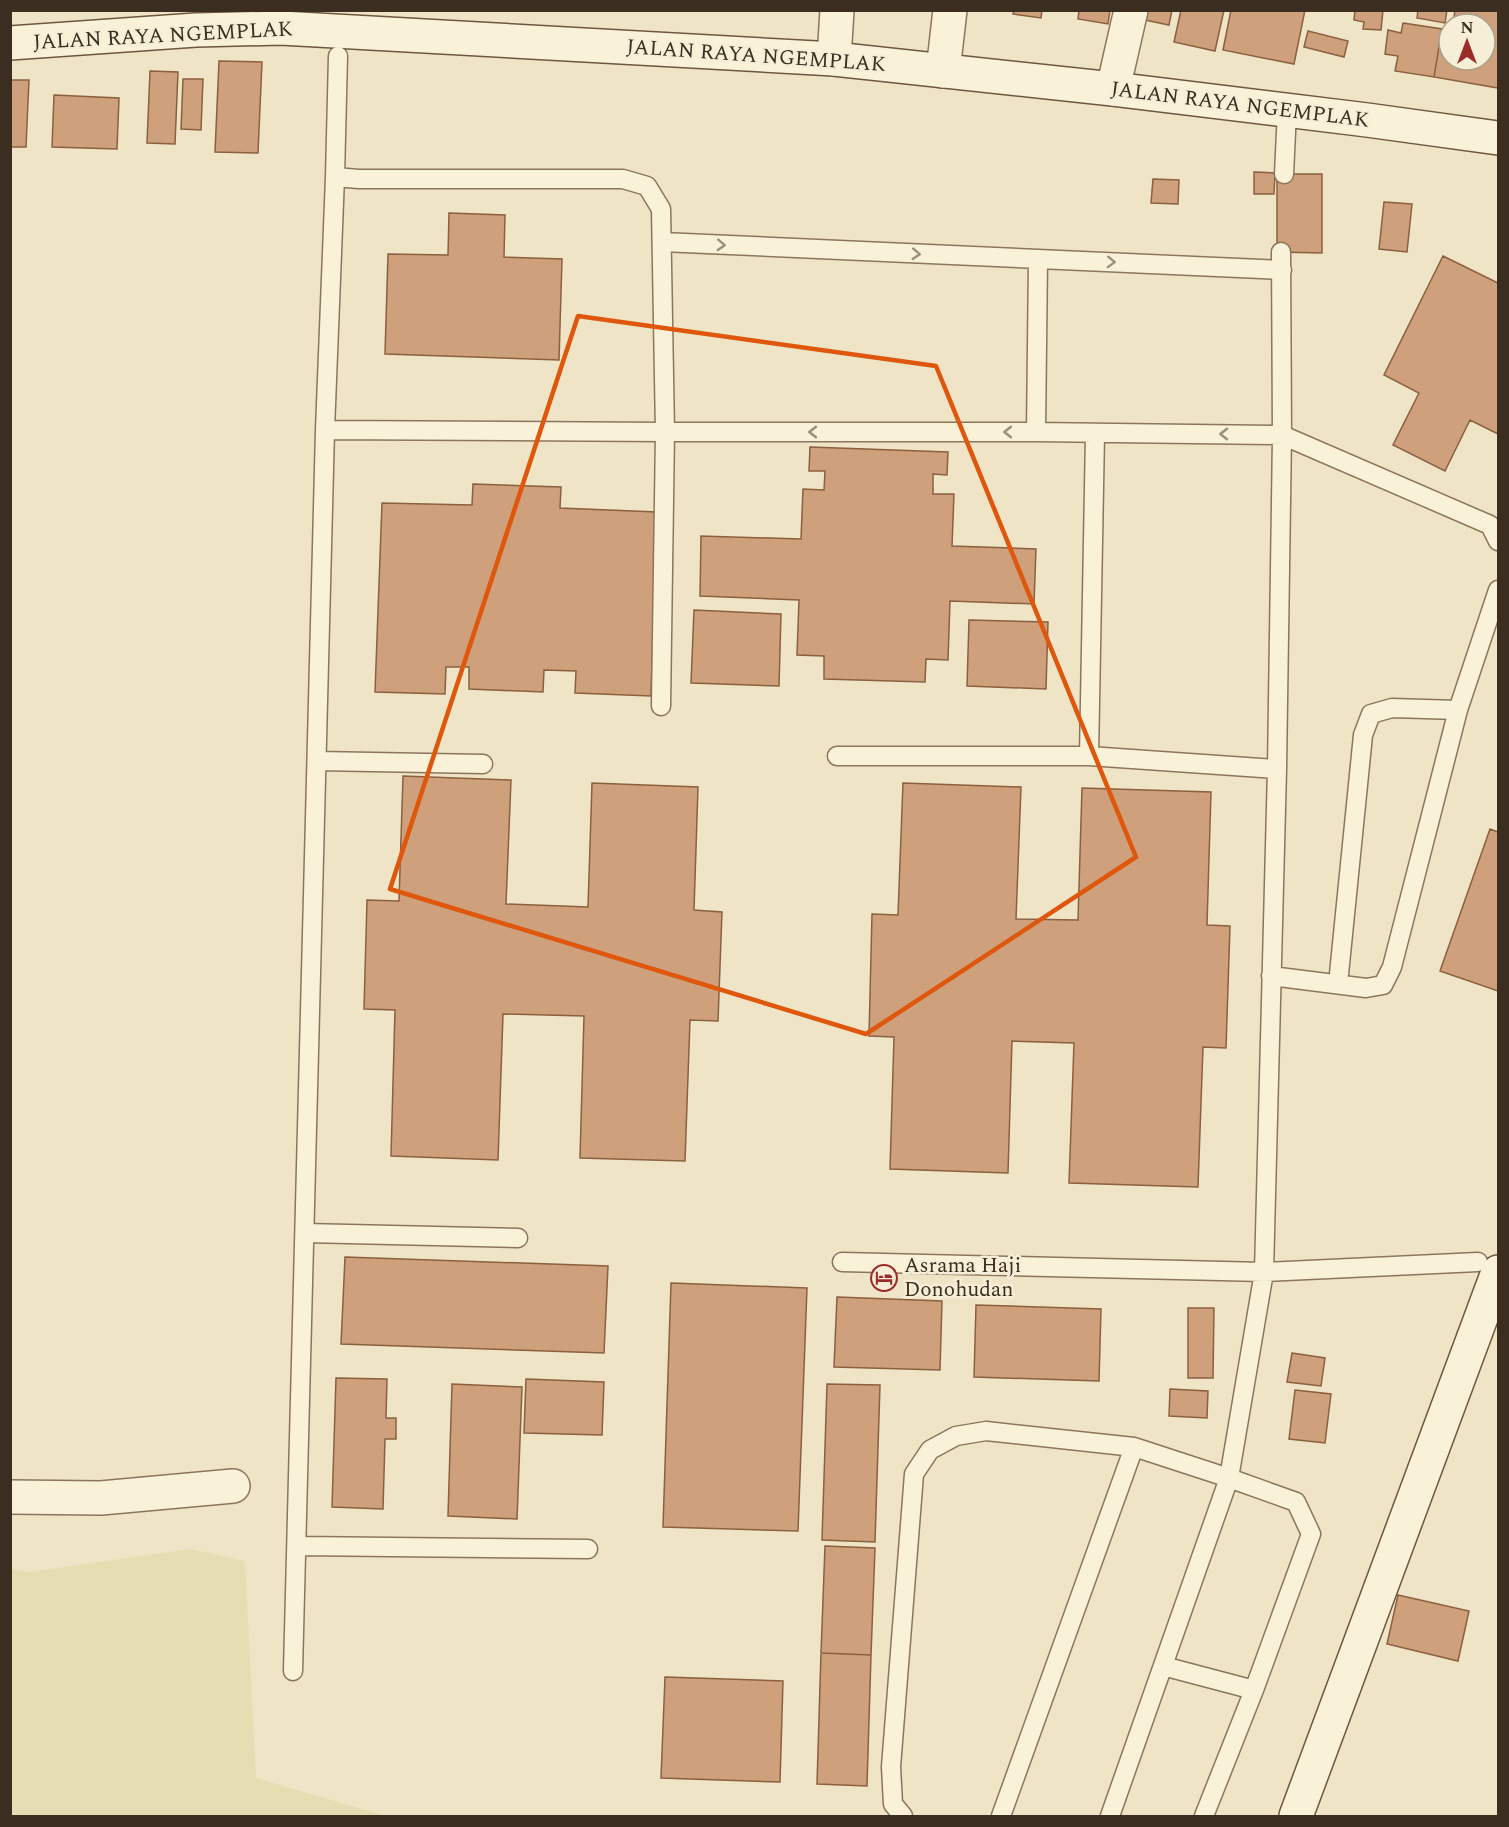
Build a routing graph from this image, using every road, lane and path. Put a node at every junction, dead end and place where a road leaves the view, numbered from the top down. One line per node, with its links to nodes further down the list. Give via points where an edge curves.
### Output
1 (837, 10): 7 (main road)
2 (950, 10): 8 (main road)
3 (1131, 10): 9 (main road)
4 (281, 19): 5 (main road, JALAN RAYA NGEMPLAK); 7 (main road, JALAN RAYA NGEMPLAK)
5 (10, 43)
6 (338, 56): 13 (lane)
7 (834, 59): 8 (main road, JALAN RAYA NGEMPLAK)
8 (943, 71): 9 (main road, JALAN RAYA NGEMPLAK)
9 (1113, 89): 10 (main road, JALAN RAYA NGEMPLAK)
10 (1287, 111): 11 (main road, JALAN RAYA NGEMPLAK); 12 (lane)
11 (1498, 138)
12 (1284, 174)
13 (335, 177): 14 (lane, via 623,179 647,186 661,209); 16 (lane)
14 (663, 242): 15 (lane, one-way to 15); 17 (lane)
15 (1038, 259): 18 (lane); 20 (lane, one-way to 20, via 1282,261)
16 (325, 430): 17 (lane); 27 (lane)
17 (665, 432): 18 (lane, one-way to 17); 23 (lane)
18 (1036, 432): 19 (lane)
19 (1095, 434): 20 (lane, one-way to 19); 26 (lane)
20 (1282, 435): 21 (lane, via 1490,525); 29 (lane)
21 (1498, 541)
22 (1498, 590): 24 (lane)
23 (661, 706)
24 (1458, 710): 31 (lane, via 1392,967 1383,985 1366,988); 31 (lane, via 1392,708 1371,714 1362,735)
25 (837, 756): 26 (lane)
26 (1089, 756): 29 (lane)
27 (317, 761): 28 (lane); 32 (lane)
28 (483, 764)
29 (1277, 769): 30 (lane)
30 (1271, 976): 31 (lane); 36 (lane)
31 (1338, 984)
32 (305, 1233): 33 (lane); 41 (lane)
33 (518, 1238)
34 (842, 1262): 36 (lane)
35 (1488, 1267): 36 (lane); 50 (main road)
36 (1264, 1272): 38 (lane)
37 (1134, 1447): 38 (lane); 46 (lane, via 986,1431 956,1436 930,1450 914,1474 891,1767 893,1804); 47 (lane)
38 (1229, 1478): 43 (lane); 45 (lane, via 1296,1502 1311,1534)
39 (233, 1486): 40 (main road, via 101,1497)
40 (10, 1497)
41 (298, 1546): 42 (lane); 44 (lane)
42 (588, 1549)
43 (1163, 1666): 45 (lane); 48 (lane)
44 (293, 1671)
45 (1254, 1690): 49 (lane)
46 (903, 1816)
47 (1001, 1816)
48 (1110, 1816)
49 (1204, 1816)
50 (1296, 1816)

